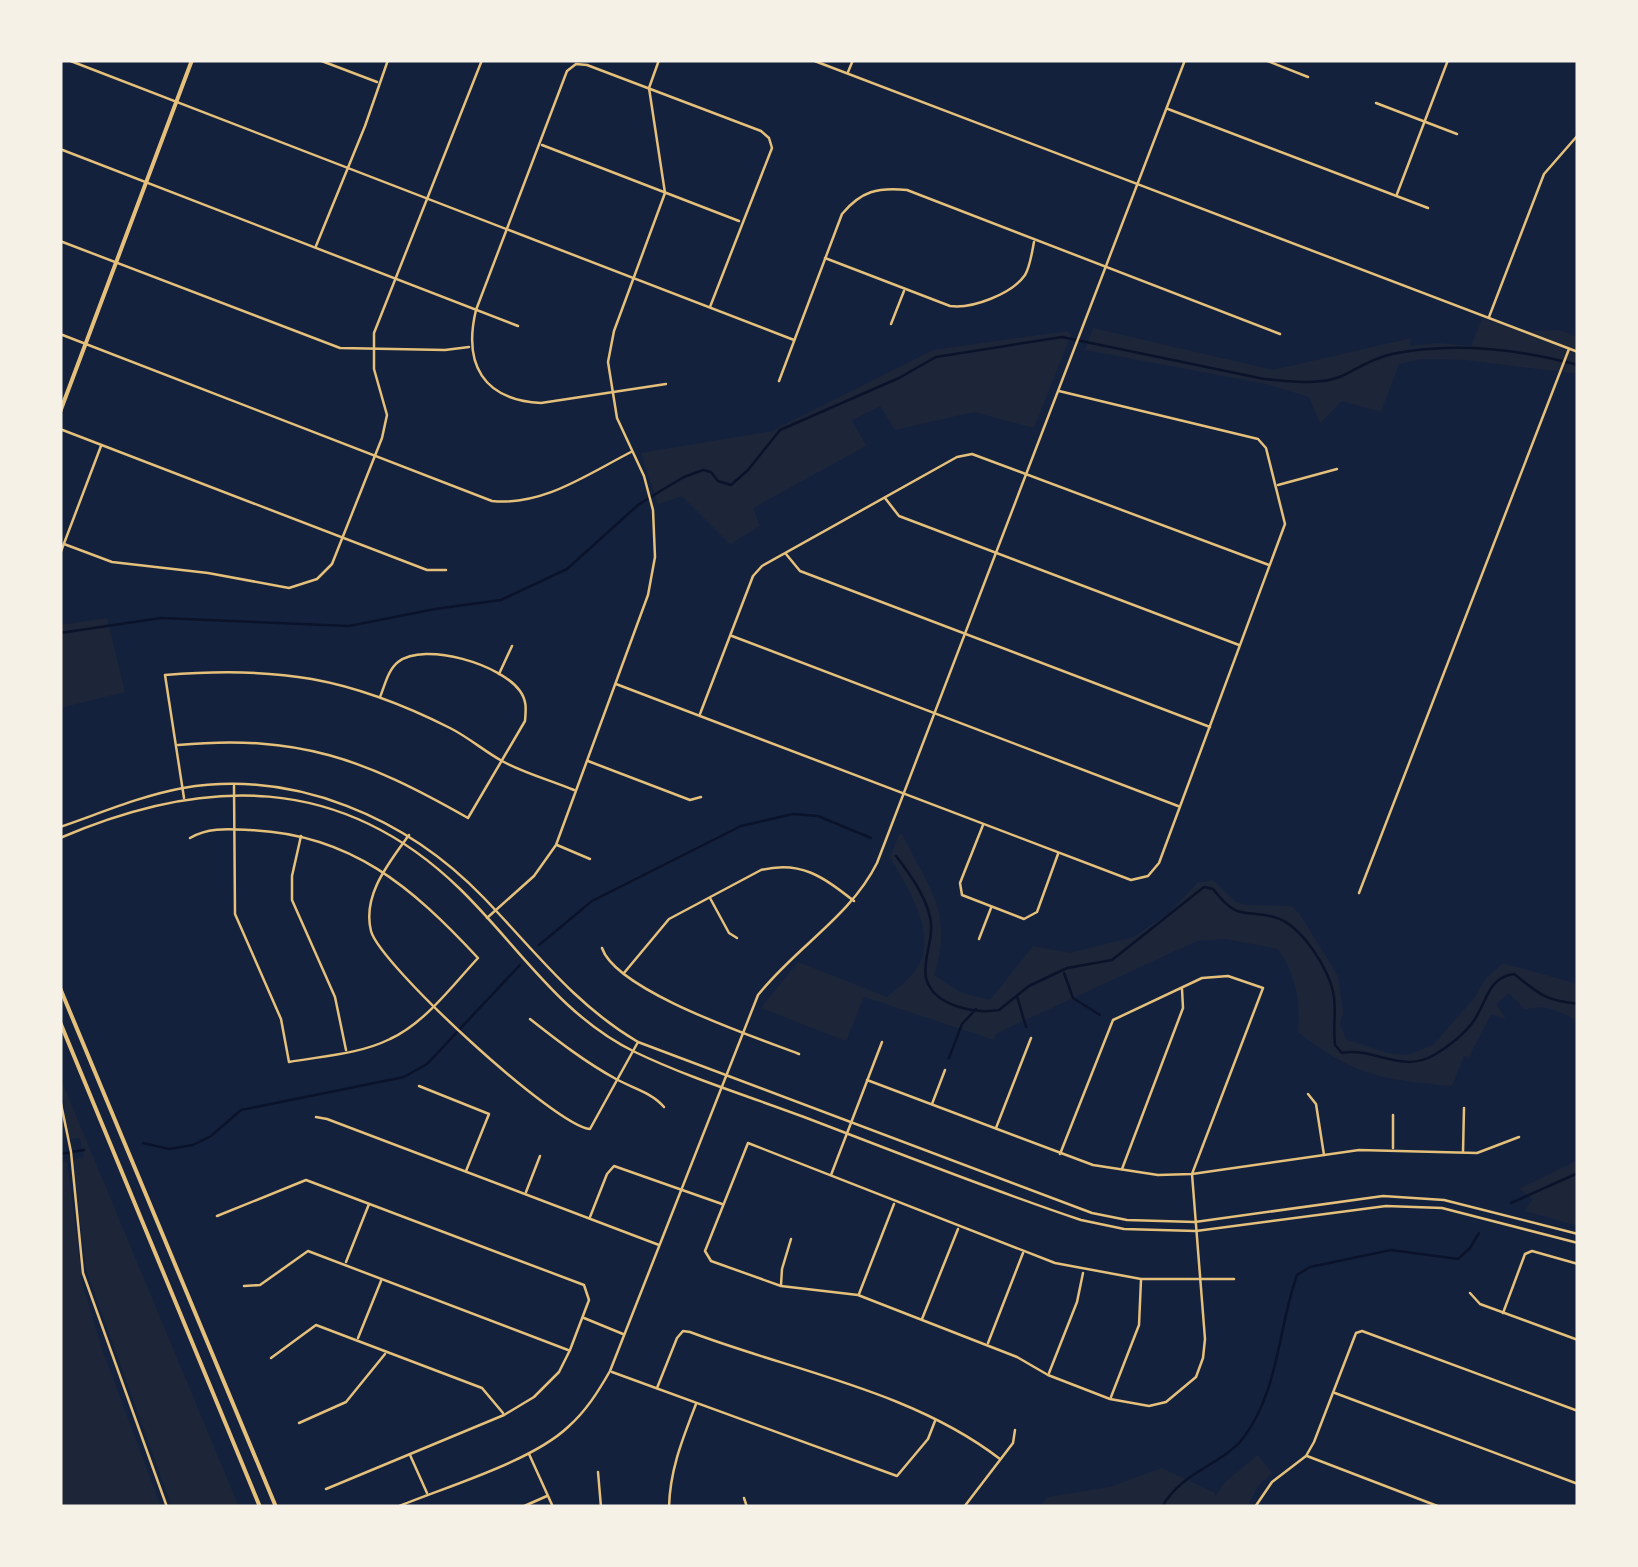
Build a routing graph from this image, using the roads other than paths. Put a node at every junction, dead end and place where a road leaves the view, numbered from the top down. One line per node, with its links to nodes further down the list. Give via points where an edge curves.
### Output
1 (68, 60): 16 (street)
2 (192, 60): 16 (main road)
3 (318, 60): 14 (street)
4 (388, 60): 14 (street)
5 (482, 60): 29 (street)
6 (660, 60): 15 (street)
7 (812, 60): 12 (street)
8 (853, 60): 12 (street)
9 (1185, 60): 18 (street)
10 (1265, 60): 13 (street)
11 (1448, 60): 19 (street)
12 (848, 74): 26 (street)
13 (1308, 76)
14 (379, 83): 24 (street)
15 (649, 88): 22 (street, via 576,64); 27 (street); 31 (street, via 768,138 772,148)
16 (176, 102): 24 (street); 25 (main road)
17 (1376, 103): 19 (street)
18 (1167, 108): 26 (street); 28 (street)
19 (1424, 122): 20 (street); 28 (street)
20 (1457, 134)
21 (1578, 135): 44 (street, via 1544,174)
22 (540, 144): 27 (street); 32 (street)
23 (60, 150): 25 (street)
24 (348, 168): 29 (street); 35 (street)
25 (147, 183): 35 (street); 37 (main road)
26 (1136, 185): 38 (street); 44 (street)
27 (665, 193): 31 (street); 39 (street)
28 (1396, 196): 30 (street)
29 (427, 198): 32 (street); 40 (street)
30 (1428, 208)
31 (742, 222): 42 (street)
32 (508, 229): 39 (street); 43 (street)
33 (1035, 240): 36 (street, via 907,190 882,188 853,200); 38 (street); 41 (street, via 1025,275 978,304 950,306)
34 (60, 242): 37 (street)
35 (315, 248): 40 (street)
36 (823, 258): 41 (street); 49 (street)
37 (117, 263): 50 (main road); 53 (street, via 340,348)
38 (1106, 267): 48 (street); 57 (street)
39 (634, 278): 42 (street); 58 (street, via 611,346)
40 (394, 279): 43 (street); 53 (street)
41 (905, 290): 45 (street)
42 (710, 307): 49 (street)
43 (476, 310): 46 (street); 51 (street)
44 (1488, 318): 52 (street)
45 (891, 324)
46 (518, 326)
47 (60, 334): 50 (street)
48 (1280, 334)
49 (794, 340): 55 (street)
50 (86, 344): 59 (main road); 63 (street)
51 (470, 347): 53 (street); 58 (street, via 484,379 522,402)
52 (1569, 348): 54 (street); 108 (street)
53 (372, 350): 63 (street, via 386,415)
54 (1578, 352)
55 (779, 381)
56 (666, 384): 58 (street)
57 (1058, 390): 65 (street); 66 (street, via 1249,435 1266,448)
58 (610, 393): 62 (street)
59 (60, 412)
60 (60, 429): 61 (street)
61 (102, 445): 68 (street); 69 (street)
62 (632, 452): 63 (street, via 516,504 492,501); 80 (street, via 653,510 655,557)
63 (374, 454): 68 (street)
64 (1337, 469): 66 (street)
65 (1027, 474): 67 (street, via 972,454); 72 (street); 73 (street)
66 (1277, 486): 73 (street, via 1286,524)
67 (884, 496): 70 (street); 72 (street, via 899,516)
68 (343, 538): 69 (street, via 317,578 289,588 112,562); 74 (street, via 427,570)
69 (64, 544): 71 (street)
70 (785, 552): 75 (street, via 800,570); 76 (street, via 753,576)
71 (60, 554)
72 (998, 555): 75 (street); 78 (street)
73 (1271, 566): 78 (street)
74 (446, 570)
75 (968, 634): 82 (street); 84 (street)
76 (730, 636): 82 (street); 83 (street)
77 (512, 646): 79 (street)
78 (1240, 646): 84 (street)
79 (498, 675): 81 (street, via 458,657 414,654 392,668); 87 (street, via 516,686 526,704 525,721)
80 (616, 684): 83 (street); 86 (street)
81 (380, 696): 85 (street, via 283,673 165,675); 87 (street, via 453,729)
82 (936, 715): 92 (street); 95 (street)
83 (700, 716): 92 (street)
84 (1210, 727): 95 (street)
85 (178, 745): 87 (street, via 251,741 320,751 388,775 468,818); 89 (street)
86 (586, 761): 90 (street); 94 (street, via 690,800)
87 (502, 762): 90 (street)
88 (234, 784): 89 (street); 91 (street); 99 (street, via 301,791)
89 (183, 788): 93 (street); 97 (street)
90 (576, 790): 104 (street)
91 (234, 794): 93 (street); 98 (street); 103 (street, via 338,811)
92 (905, 794): 96 (street); 110 (street)
93 (184, 798): 101 (street)
94 (701, 798)
95 (1179, 806): 105 (street, via 1148,876 1131,880)
96 (983, 824): 105 (street); 111 (street, via 960,883 962,895)
97 (60, 827)
98 (234, 829): 100 (street); 102 (street, via 202,830); 128 (street, via 235,914 281,1019 290,1062)
99 (409, 835): 103 (street); 112 (street)
100 (301, 836): 107 (street); 128 (street, via 292,900 336,997)
101 (60, 838)
102 (190, 838)
103 (403, 844): 107 (street); 113 (street)
104 (556, 845): 106 (street); 112 (street, via 534,876)
105 (1058, 852): 111 (street, via 1037,912 1024,919)
106 (590, 858)
107 (384, 872): 120 (street, via 368,912 376,946); 120 (street, via 416,893 478,958)
108 (1359, 894)
109 (710, 896): 110 (street, via 761,870 790,866 824,878); 114 (street); 117 (street, via 669,918)
110 (854, 902): 123 (street, via 778,969)
111 (992, 907): 115 (street)
112 (495, 910): 113 (street); 125 (street, via 578,1000)
113 (487, 918): 127 (street, via 562,1002)
114 (737, 938)
115 (979, 938)
116 (602, 948): 117 (street, via 606,960)
117 (624, 972): 123 (street, via 654,994)
118 (1181, 987): 148 (street, via 1113,1020); 153 (street, via 1183,1008); 154 (street, via 1215,976 1262,988)
119 (60, 988): 215 (main road)
120 (434, 1006): 128 (street, via 395,1037); 132 (street, via 521,1086 582,1129 590,1130)
121 (530, 1019): 132 (street)
122 (60, 1022): 214 (main road)
123 (742, 1032): 129 (street); 131 (street)
124 (1031, 1038): 144 (street)
125 (638, 1042): 127 (street); 131 (street)
126 (882, 1042): 133 (street)
127 (634, 1051): 132 (street); 135 (street)
128 (347, 1052)
129 (799, 1054)
130 (945, 1070): 138 (street)
131 (725, 1077): 135 (street); 143 (street)
132 (618, 1080): 139 (street)
133 (867, 1080): 138 (street); 143 (street)
134 (418, 1086): 152 (street, via 489,1114)
135 (722, 1086): 145 (street); 156 (street)
136 (1308, 1094): 151 (street, via 1316,1104)
137 (60, 1099): 213 (street, via 83,1273)
138 (932, 1105): 144 (street)
139 (664, 1106)
140 (1464, 1108): 149 (street)
141 (1393, 1116): 147 (street)
142 (316, 1117): 152 (street)
143 (850, 1124): 145 (street); 163 (street, via 1092,1214)
144 (996, 1129): 148 (street)
145 (847, 1133): 155 (street); 165 (street, via 1081,1220)
146 (1519, 1137): 149 (street)
147 (1393, 1149): 149 (street); 151 (street)
148 (1060, 1154): 153 (street)
149 (1463, 1154)
150 (540, 1156): 157 (street)
151 (1324, 1156): 154 (street)
152 (466, 1171): 157 (street)
153 (1121, 1171): 154 (street)
154 (1192, 1174): 163 (street)
155 (830, 1176): 158 (street); 160 (street, via 748,1143)
156 (681, 1189): 160 (street); 162 (street, via 614,1166); 169 (street)
157 (525, 1194): 162 (street)
158 (895, 1202): 164 (street); 181 (street)
159 (369, 1203): 161 (street, via 306,1180); 172 (street); 183 (street, via 584,1285 589,1300)
160 (724, 1205): 179 (street, via 706,1256)
161 (217, 1216)
162 (590, 1218): 169 (street)
163 (1196, 1222): 165 (street); 166 (street, via 1383,1196 1444,1200)
164 (959, 1227): 170 (street); 184 (street)
165 (1196, 1231): 168 (street, via 1386,1206 1442,1208); 176 (street)
166 (1578, 1234)
167 (792, 1239): 179 (street)
168 (1578, 1244)
169 (659, 1245): 185 (street)
170 (1024, 1252): 173 (street); 188 (street)
171 (1578, 1264): 182 (street, via 1525,1254)
172 (345, 1265): 174 (street); 178 (street, via 308,1252 260,1285)
173 (1084, 1270): 175 (street); 193 (street)
174 (382, 1279): 187 (street); 189 (street)
175 (1141, 1279): 176 (street); 196 (street, via 1138,1324)
176 (1200, 1279): 177 (street); 196 (street, via 1205,1339 1196,1377 1166,1402 1149,1406)
177 (1234, 1279)
178 (244, 1286)
179 (780, 1286): 181 (street)
180 (1470, 1293): 182 (street)
181 (858, 1296): 184 (street)
182 (1504, 1312): 186 (street)
183 (583, 1318): 185 (street); 189 (street)
184 (922, 1321): 188 (street)
185 (624, 1334): 192 (street)
186 (1578, 1340)
187 (357, 1341): 190 (street); 191 (street, via 316,1325)
188 (987, 1345): 193 (street)
189 (570, 1350): 199 (street, via 548,1385)
190 (387, 1352): 199 (street, via 482,1388); 201 (street, via 346,1402)
191 (270, 1358)
192 (610, 1371): 194 (street); 203 (street, via 565,1430)
193 (1048, 1375): 196 (street)
194 (658, 1388): 197 (street); 200 (street, via 683,1331)
195 (1333, 1393): 198 (street, via 1362,1330); 205 (street); 208 (street)
196 (1110, 1398)
197 (696, 1404): 200 (street, via 897,1476); 220 (street, via 674,1462)
198 (1578, 1411)
199 (504, 1414): 204 (street)
200 (936, 1419): 206 (street)
201 (299, 1423)
202 (1015, 1430): 206 (street)
203 (529, 1453): 210 (street); 211 (street)
204 (410, 1454): 209 (street); 210 (street)
205 (1306, 1456): 223 (street, via 1272,1482); 224 (street)
206 (1000, 1459): 222 (street)
207 (598, 1472): 219 (street)
208 (1578, 1484)
209 (326, 1489)
210 (427, 1494): 216 (street)
211 (548, 1496): 217 (street); 218 (street)
212 (744, 1498): 221 (street)
213 (167, 1507)
214 (260, 1507)
215 (276, 1507)
216 (397, 1507)
217 (522, 1507)
218 (553, 1507)
219 (601, 1507)
220 (669, 1507)
221 (747, 1507)
222 (964, 1507)
223 (1255, 1507)
224 (1440, 1507)

